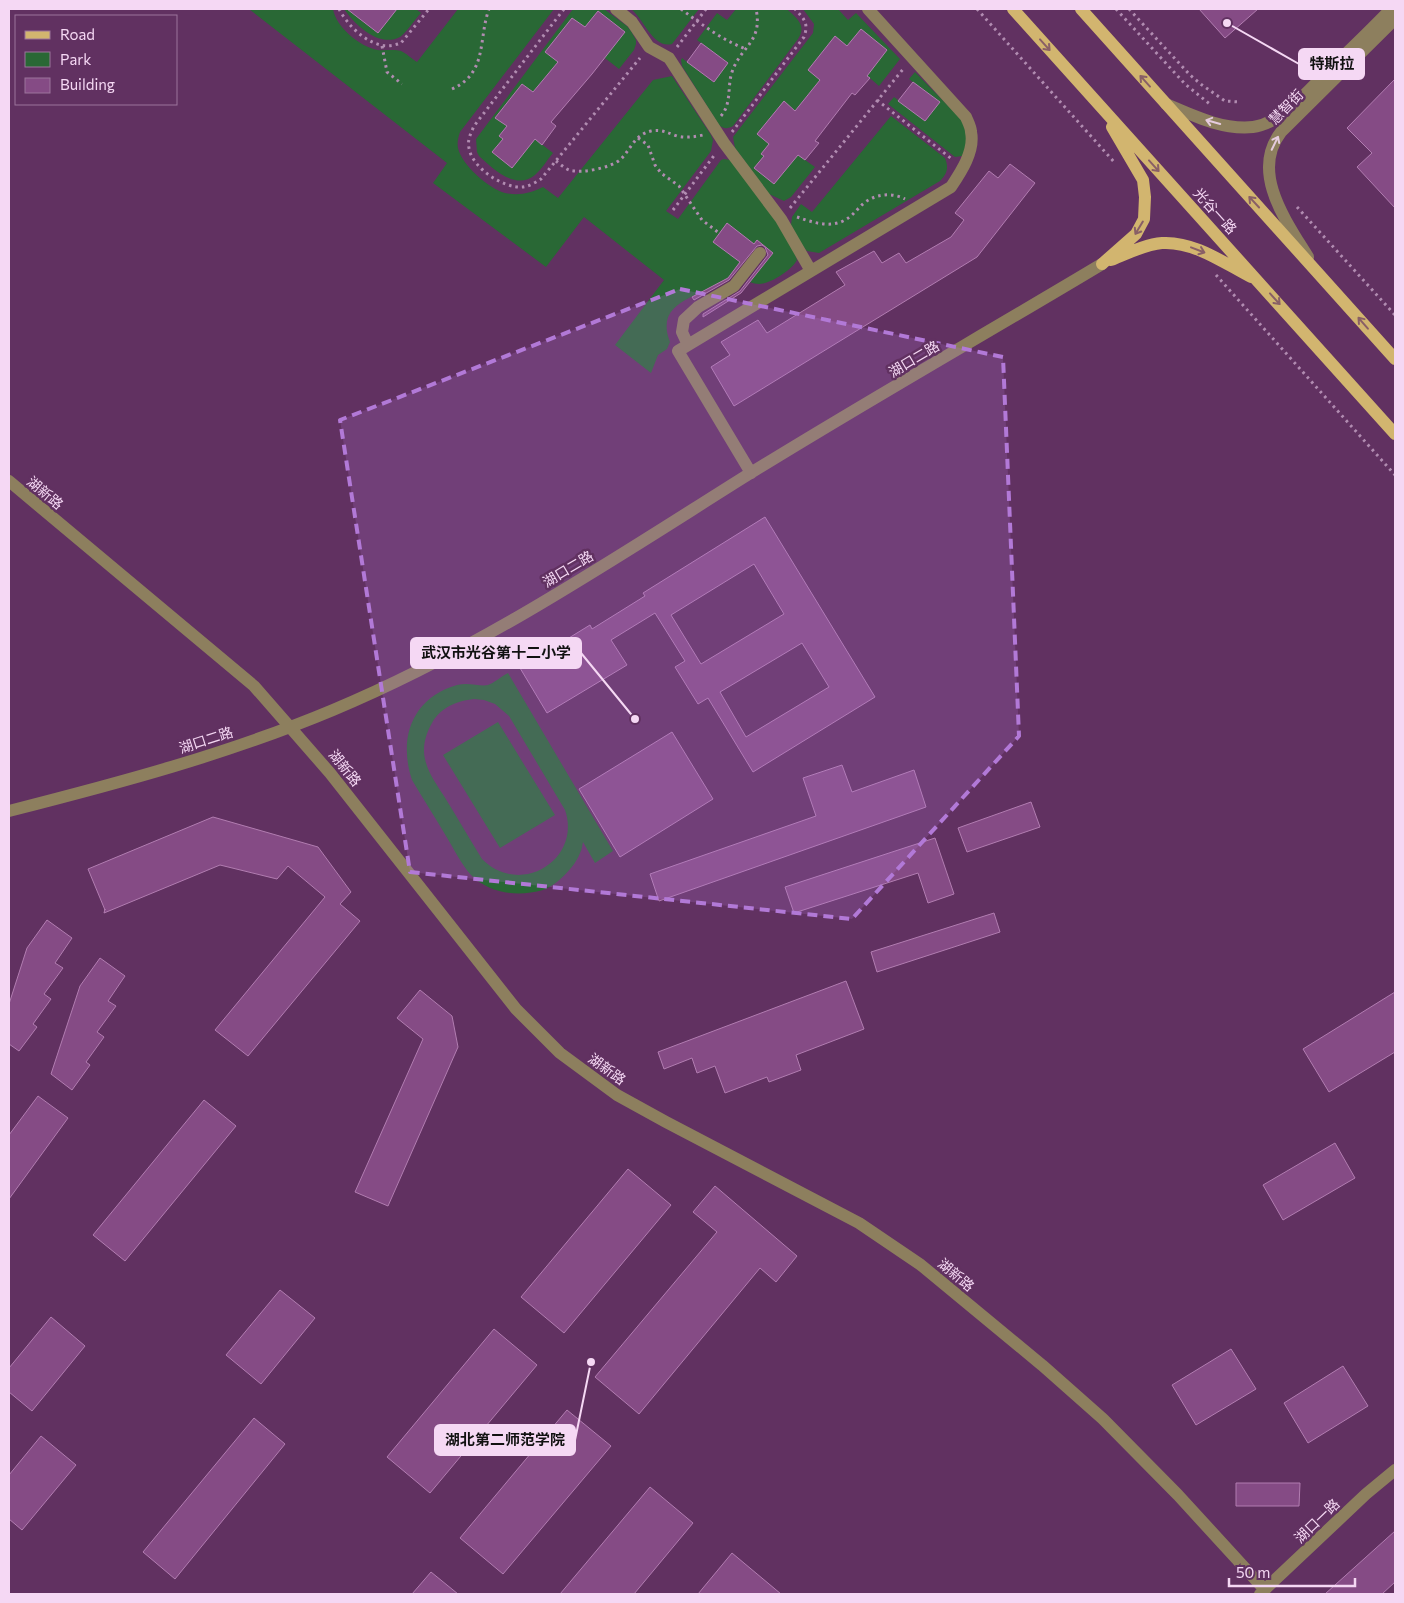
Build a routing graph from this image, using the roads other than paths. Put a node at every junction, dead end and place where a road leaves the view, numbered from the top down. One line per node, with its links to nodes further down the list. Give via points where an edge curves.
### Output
1 (616, 9): 12 (street, via 632,22 649,47 669,58 724,143 781,219)
2 (868, 9): 12 (street, via 966,117 972,133 970,151 951,187)
3 (1013, 9): 8 (main road, 光谷一路, one-way to 8)
4 (1081, 9): 7 (main road, one-way to 4)
5 (1391, 9): 7 (street, 慧智街, one-way to 7, via 1291,107 1270,122 1255,127 1234,127 1212,123)
6 (1395, 19): 11 (street, 慧智街, one-way to 6, via 1273,194 1270,154 1282,132)
7 (1166, 104): 11 (main road, one-way to 7)
8 (1099, 105): 10 (main road, one-way to 10, via 1143,180 1145,197 1144,219 1136,234); 13 (main road, 光谷一路, one-way to 13)
9 (760, 252): 14 (street, via 734,286 698,307 684,320 682,332)
10 (1102, 264): 13 (main road, one-way to 13, via 1162,242 1201,250); 17 (street, 湖口二路)
11 (1314, 268): 15 (main road, one-way to 11)
12 (811, 271): 14 (street)
13 (1260, 282): 16 (main road, 光谷一路, one-way to 16)
14 (688, 345): 17 (street, via 678,351)
15 (1395, 359)
16 (1395, 434)
17 (751, 473): 19 (street, 湖口二路, via 504,625 434,664)
18 (9, 482): 19 (street, 湖新路, via 254,686)
19 (289, 727): 20 (street, 湖口二路, via 156,772); 22 (street, 湖新路, via 330,773 516,1009 560,1053 617,1095 858,1223 921,1265 1103,1419 1157,1473)
20 (9, 811)
21 (1395, 1470): 22 (street, 湖口一路)
22 (1262, 1592)

